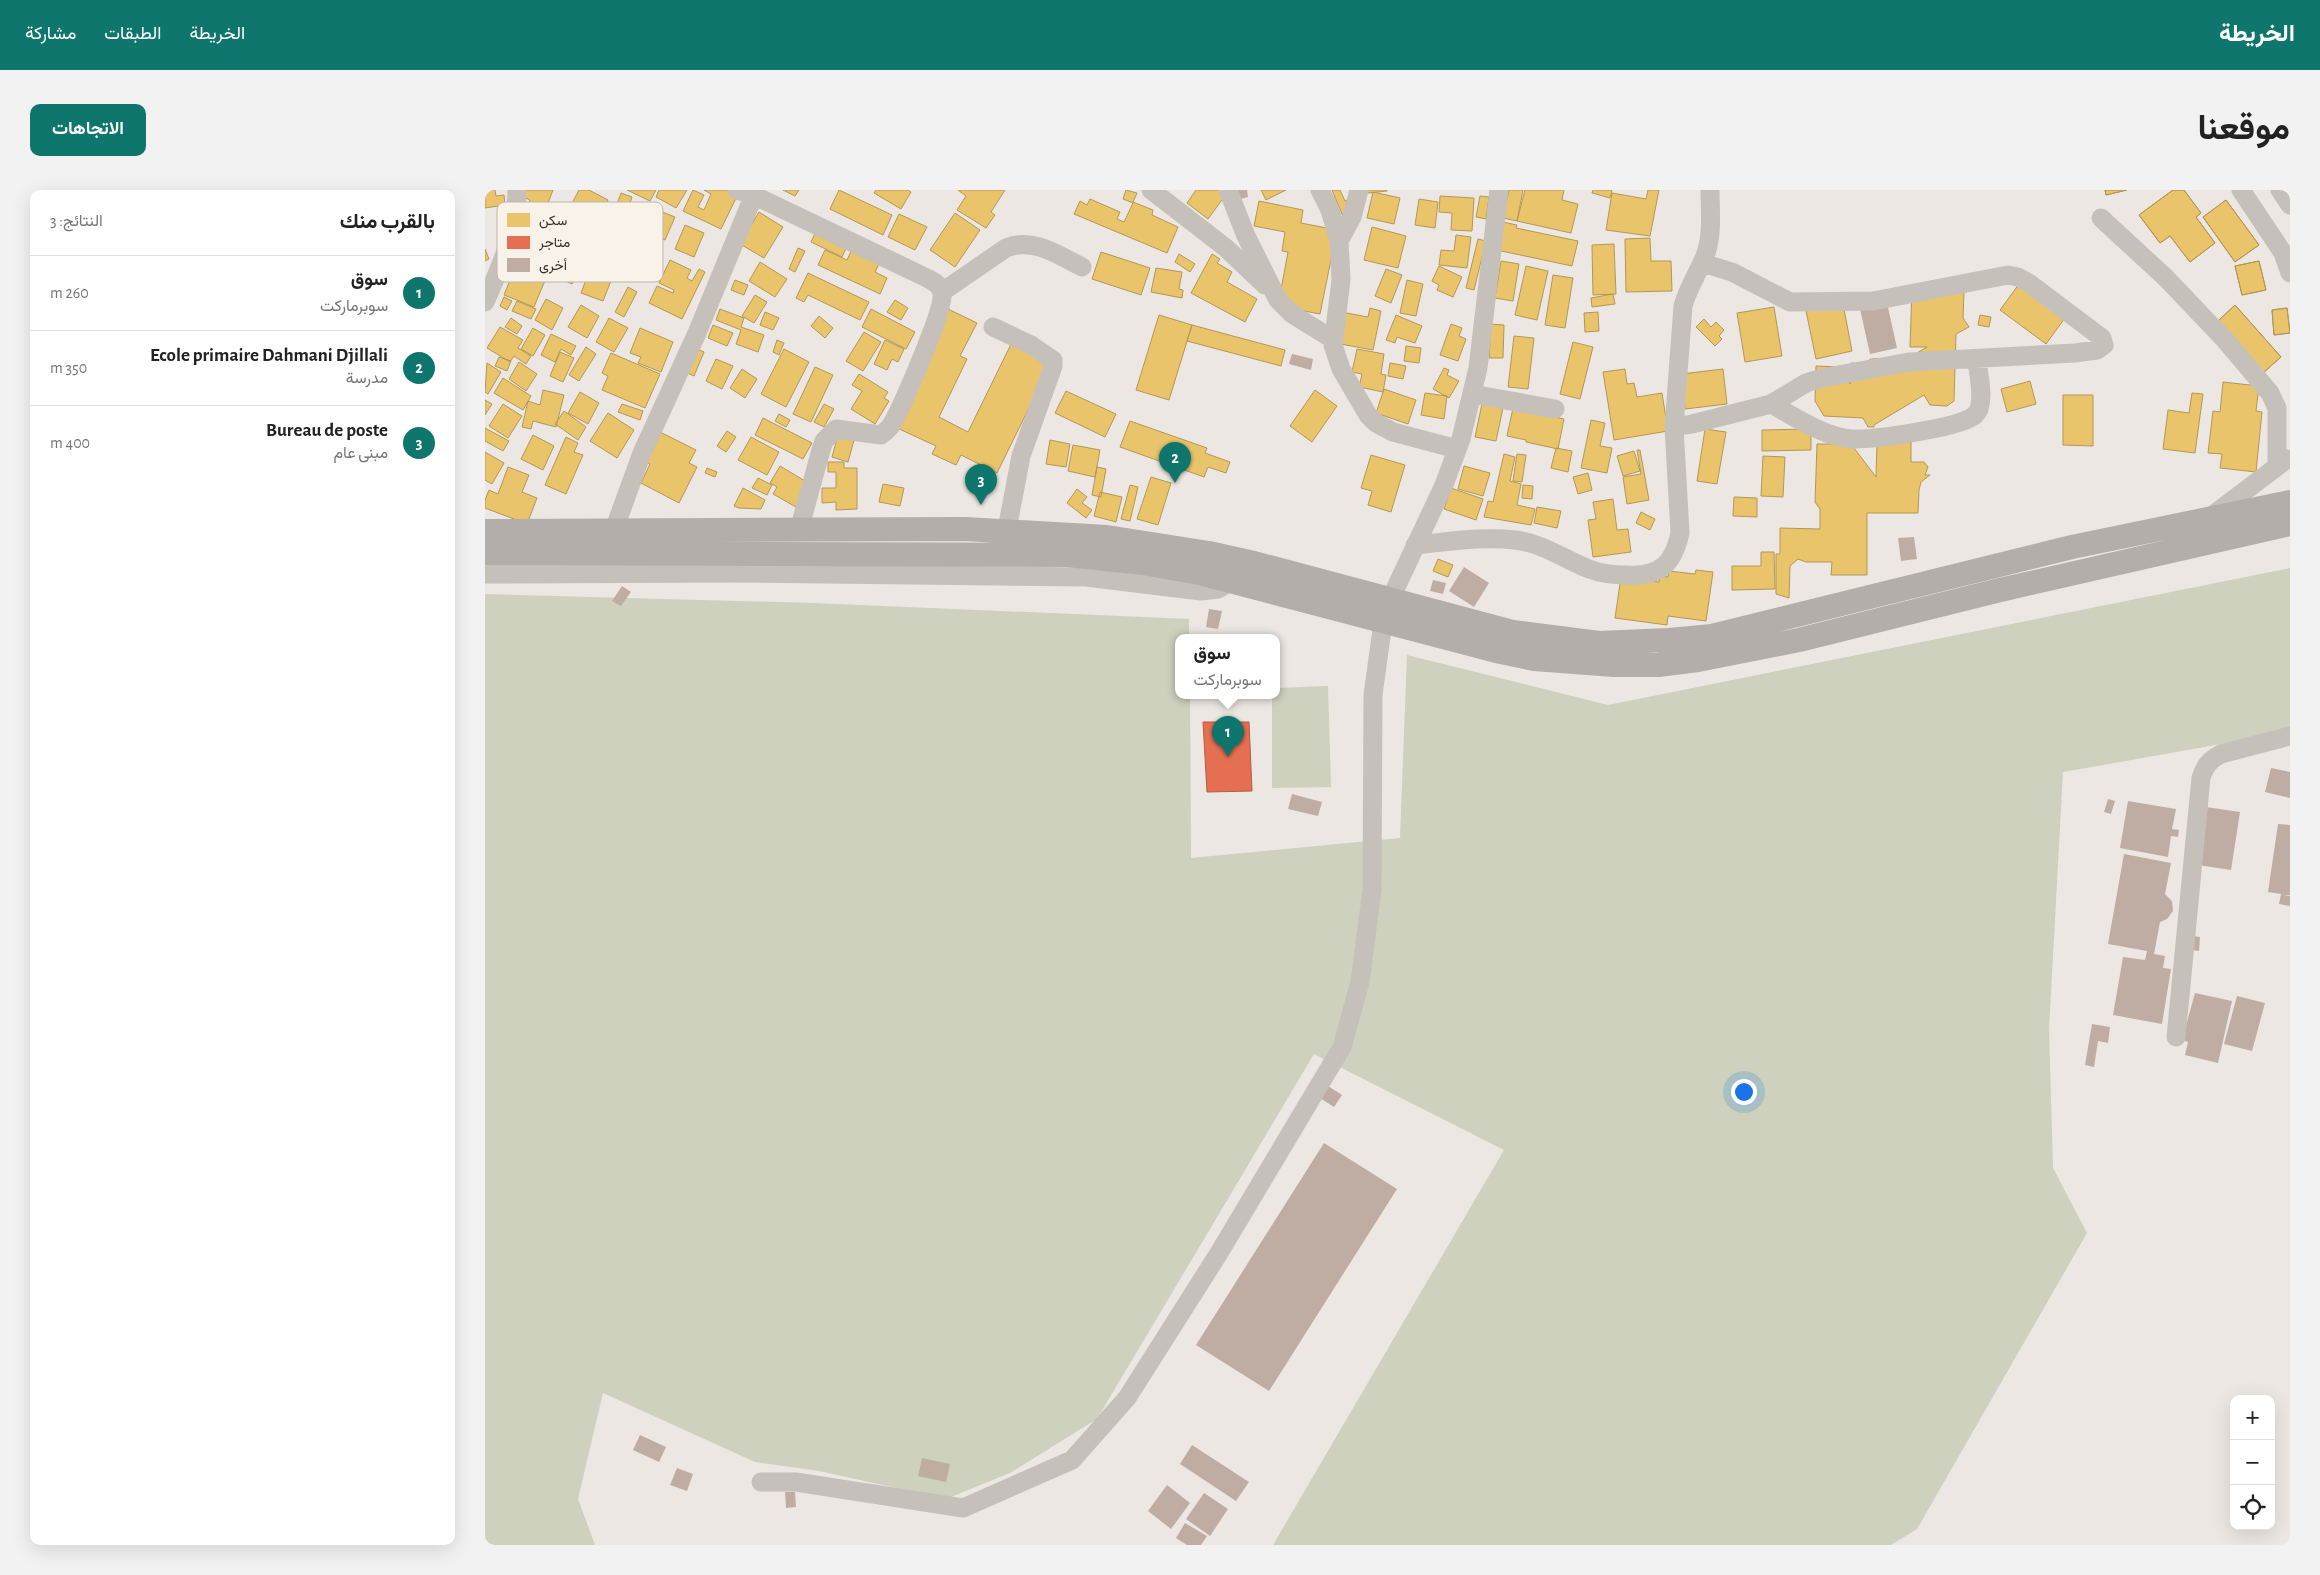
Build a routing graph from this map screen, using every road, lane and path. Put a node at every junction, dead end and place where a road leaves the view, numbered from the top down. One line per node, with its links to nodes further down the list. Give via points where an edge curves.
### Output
1 (1151, 190): 17 (street, via 1226,248)
2 (1228, 190): 17 (street)
3 (1320, 190): 12 (street)
4 (1359, 190): 12 (street, via 1352,217)
5 (1499, 190): 23 (street, via 1479,368)
6 (1710, 190): 13 (street, via 1710,238)
7 (2241, 190): 15 (street, via 2283,253)
8 (2280, 190): 10 (street)
9 (749, 192): 18 (street, via 927,278); 36 (street, via 697,333 641,454)
10 (2290, 205)
11 (2101, 218): 28 (street, via 2166,278 2270,393 2277,408)
12 (1339, 241): 21 (street, via 1341,280)
13 (1702, 263): 22 (street, via 1732,272 1790,302 1873,301 2008,275 2029,283 2105,342 2097,350 2075,353); 26 (street, via 1683,306)
14 (1082, 266): 18 (street, via 1045,249 1017,243)
15 (2290, 273)
16 (497, 274): 19 (street)
17 (1271, 290): 21 (street, via 1292,314)
18 (942, 292): 32 (street, via 926,345 891,425 881,435 836,429 824,441)
19 (485, 302)
20 (993, 327): 34 (street, via 1031,345 1053,360 1021,456)
21 (1334, 340): 27 (street, via 1333,349 1341,369 1372,420 1393,432)
22 (1977, 359): 24 (street, via 1909,362 1822,378 1806,383); 24 (street, via 1979,410 1972,417 1951,425 1852,439 1807,424)
23 (1472, 394): 25 (street); 27 (street)
24 (1771, 404): 26 (street)
25 (1555, 409)
26 (1674, 427): 35 (street, via 1680,533 1671,557 1653,574 1601,573 1534,543 1515,540 1470,539)
27 (1457, 449): 35 (street)
28 (2281, 468): 30 (street)
29 (2290, 502): 30 (main road)
30 (2208, 519): 41 (main road, via 2072,547 1712,636 1599,643 1513,632)
31 (2290, 524): 42 (main road, via 1799,640 1658,665 1534,659)
32 (799, 530): 34 (main road); 36 (main road)
33 (485, 531): 36 (main road)
34 (1007, 531): 38 (street); 39 (main road, via 1107,537 1209,553)
35 (1415, 546): 41 (street)
36 (612, 552): 37 (main road); 38 (main road); 39 (street, via 732,573 1087,577 1201,591 1218,589); 40 (street)
37 (485, 553)
38 (1003, 554): 39 (main road, via 1067,555)
39 (1233, 570): 41 (main road); 42 (main road)
40 (485, 574)
41 (1391, 598): 42 (street)
42 (1383, 622): 45 (street, via 1373,694 1372,890 1360,982 1342,1047 1219,1253 1127,1398 1071,1460 963,1508 796,1482)
43 (2290, 736): 44 (street, via 2221,754 2213,758 2201,778)
44 (2176, 1037)
45 (761, 1482)

